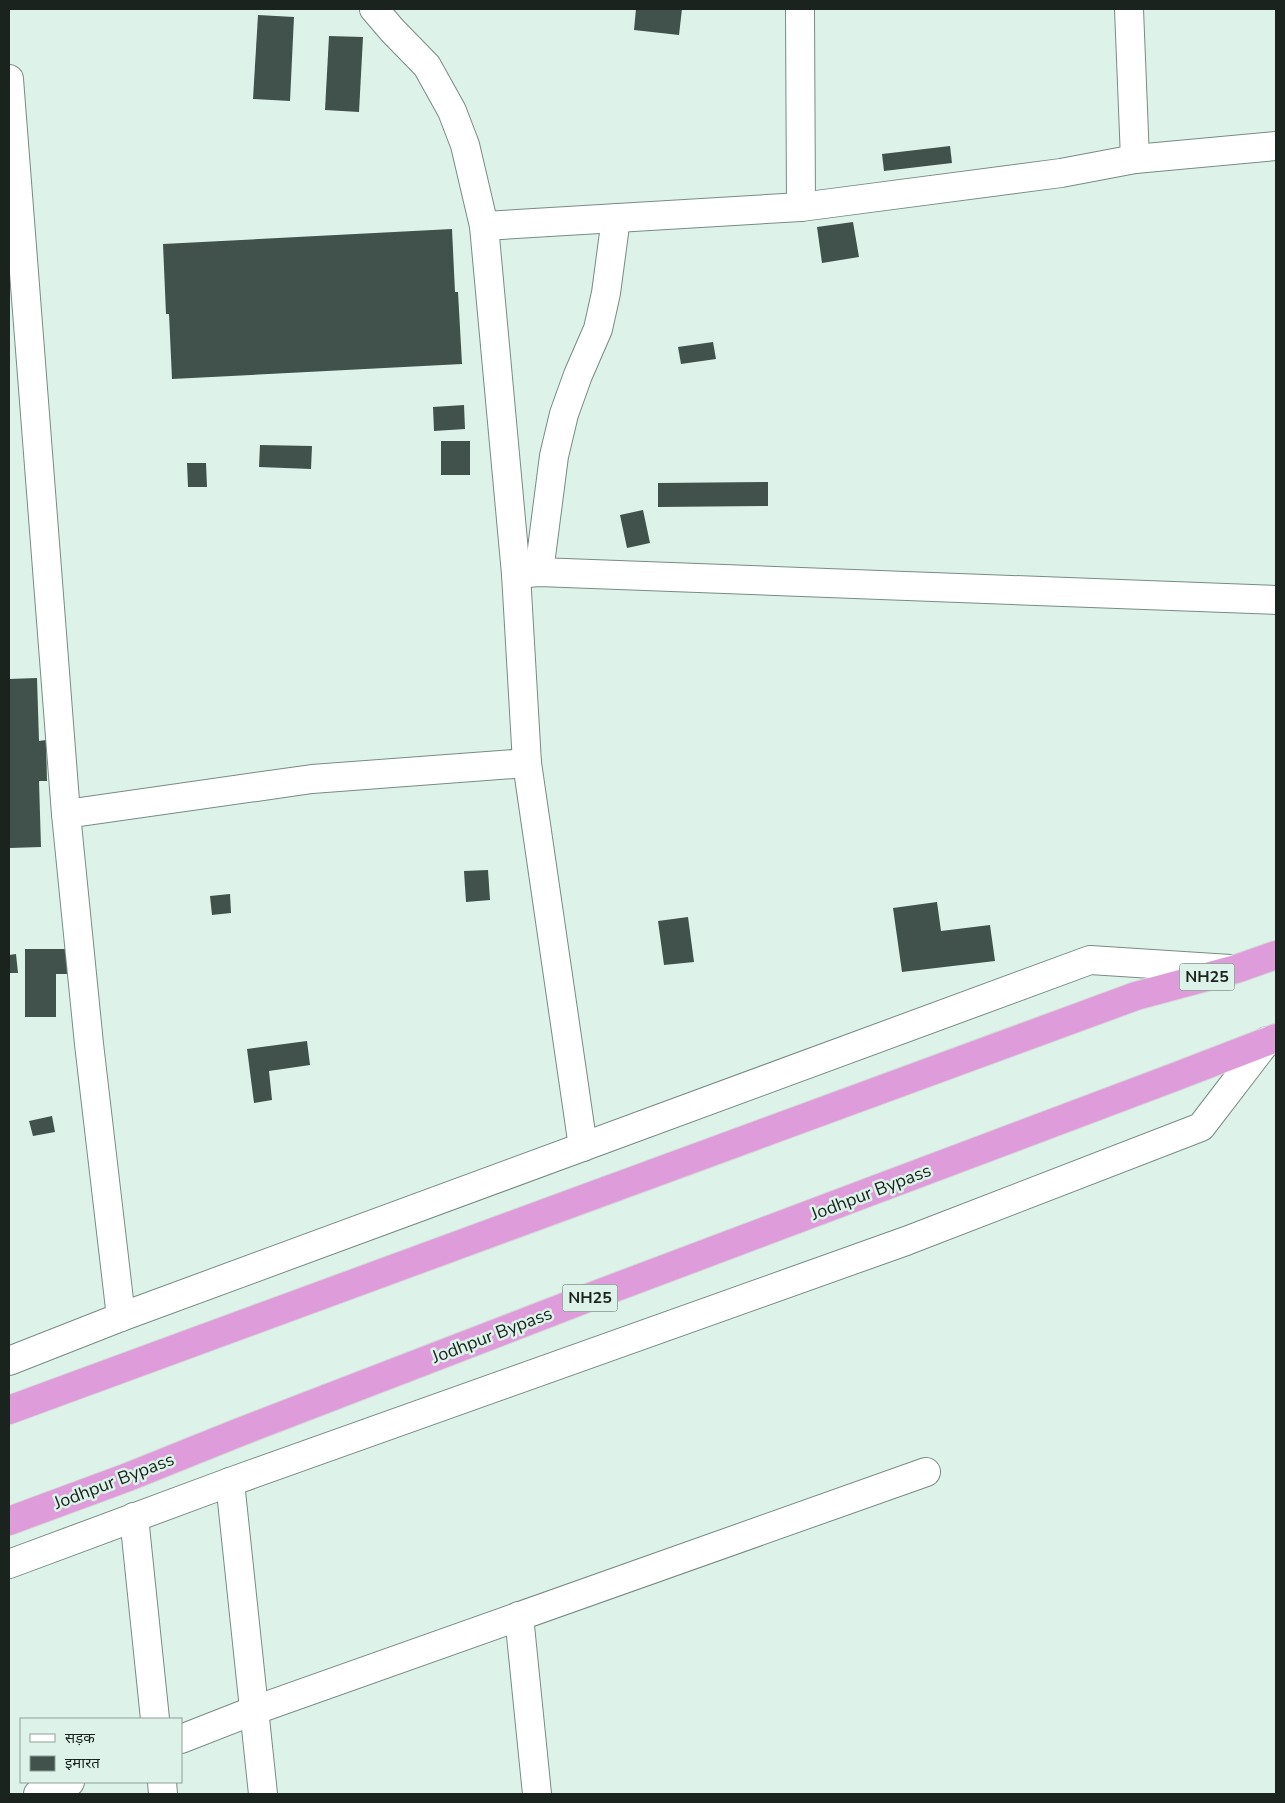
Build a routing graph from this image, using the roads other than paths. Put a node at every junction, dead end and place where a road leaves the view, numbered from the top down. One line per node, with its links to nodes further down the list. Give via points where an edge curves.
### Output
1 (374, 9): 9 (street, via 427,66 452,111 465,145)
2 (800, 9): 7 (street)
3 (1128, 9): 6 (street)
4 (9, 79): 13 (street)
5 (1276, 146): 6 (street)
6 (1135, 159): 7 (street, via 1061,173)
7 (801, 207): 8 (street)
8 (616, 218): 9 (street); 10 (street, via 598,329 564,414)
9 (484, 226): 10 (street)
10 (527, 573): 11 (street); 12 (street)
11 (1276, 600)
12 (527, 763): 13 (street, via 312,779); 17 (street)
13 (66, 814): 18 (street)
14 (1276, 955): 15 (highway, NH25)
15 (1236, 969): 17 (street, via 1090,960); 20 (highway, NH25, via 1136,996)
16 (1272, 1039): 22 (street, via 1201,1127 906,1241); 24 (highway, Jodhpur Bypass / NH25)
17 (582, 1147): 18 (street)
18 (121, 1317): 19 (street)
19 (9, 1361)
20 (9, 1410)
21 (926, 1472): 26 (street)
22 (230, 1482): 23 (street); 27 (street)
23 (134, 1517): 25 (street); 28 (street)
24 (9, 1521)
25 (9, 1564)
26 (519, 1616): 27 (street); 33 (street)
27 (254, 1710): 29 (street); 32 (street)
28 (156, 1718)
29 (182, 1738)
30 (67, 1783): 31 (street)
31 (38, 1794)
32 (263, 1794)
33 (537, 1794)

